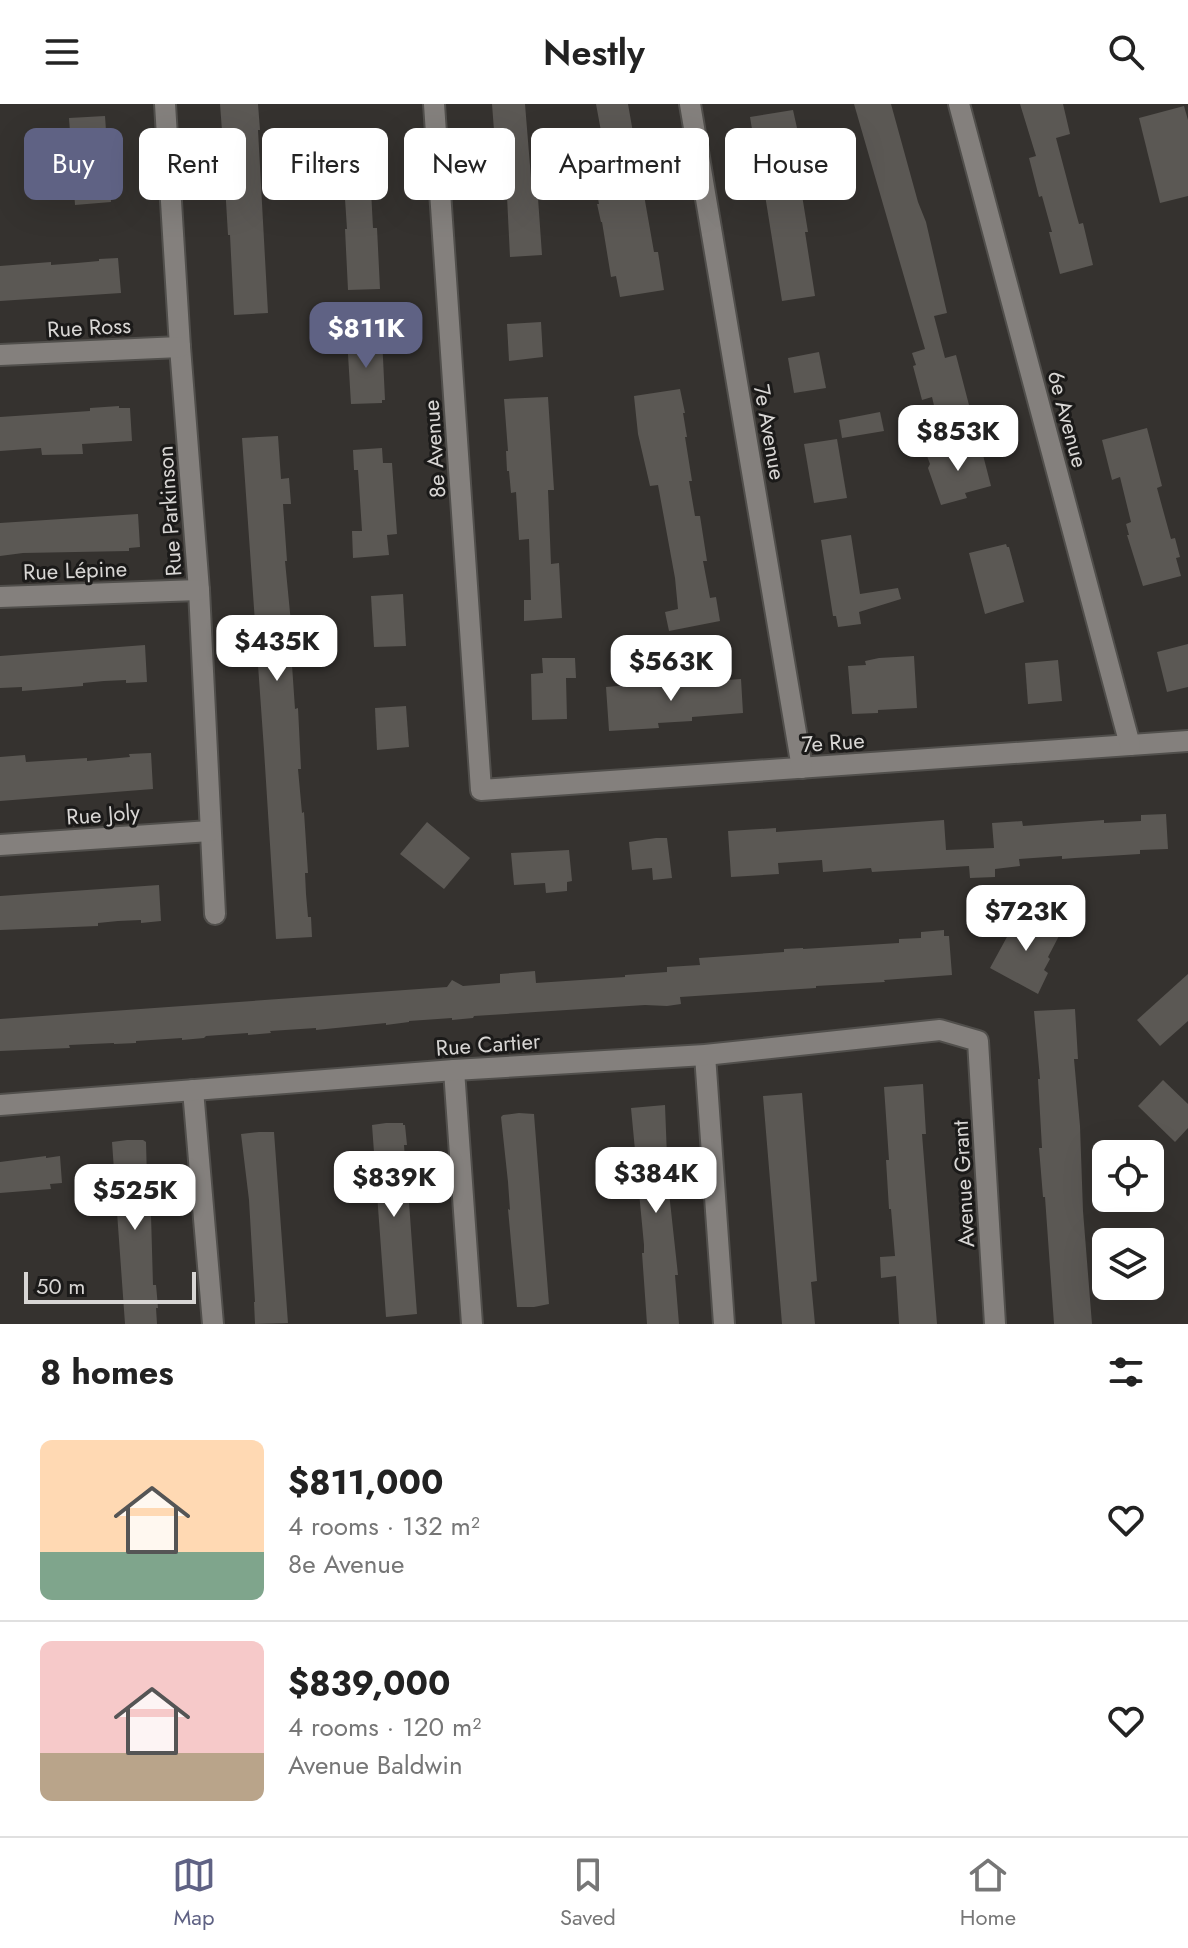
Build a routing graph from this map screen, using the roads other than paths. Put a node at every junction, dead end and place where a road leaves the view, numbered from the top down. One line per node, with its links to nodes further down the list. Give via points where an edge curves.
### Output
1 (165, 104): 5 (street, Rue Parkinson)
2 (434, 104): 12 (street, 8e Avenue)
3 (690, 104): 11 (street, 7e Avenue)
4 (959, 104): 10 (street, 6e Avenue)
5 (180, 347): 6 (street, Rue Ross); 7 (street, Rue Parkinson)
6 (0, 355)
7 (199, 590): 8 (street, Rue Lépine); 13 (street, Rue Parkinson)
8 (0, 597)
9 (1188, 741): 10 (street, 7e Rue)
10 (1130, 745): 11 (street, 7e Rue)
11 (802, 768): 12 (street, 7e Rue)
12 (481, 790)
13 (210, 831): 14 (street, Rue Joly); 15 (street, Rue Parkinson)
14 (0, 845)
15 (215, 914)
16 (978, 1041): 17 (street, Rue Cartier, via 940,1030); 24 (street, Avenue Grant)
17 (705, 1055): 18 (street, Rue Cartier); 23 (street)
18 (454, 1070): 19 (street, Rue Cartier); 22 (street)
19 (193, 1090): 20 (street, Rue Cartier); 21 (street)
20 (0, 1105)
21 (213, 1324)
22 (472, 1324)
23 (724, 1324)
24 (995, 1324)

